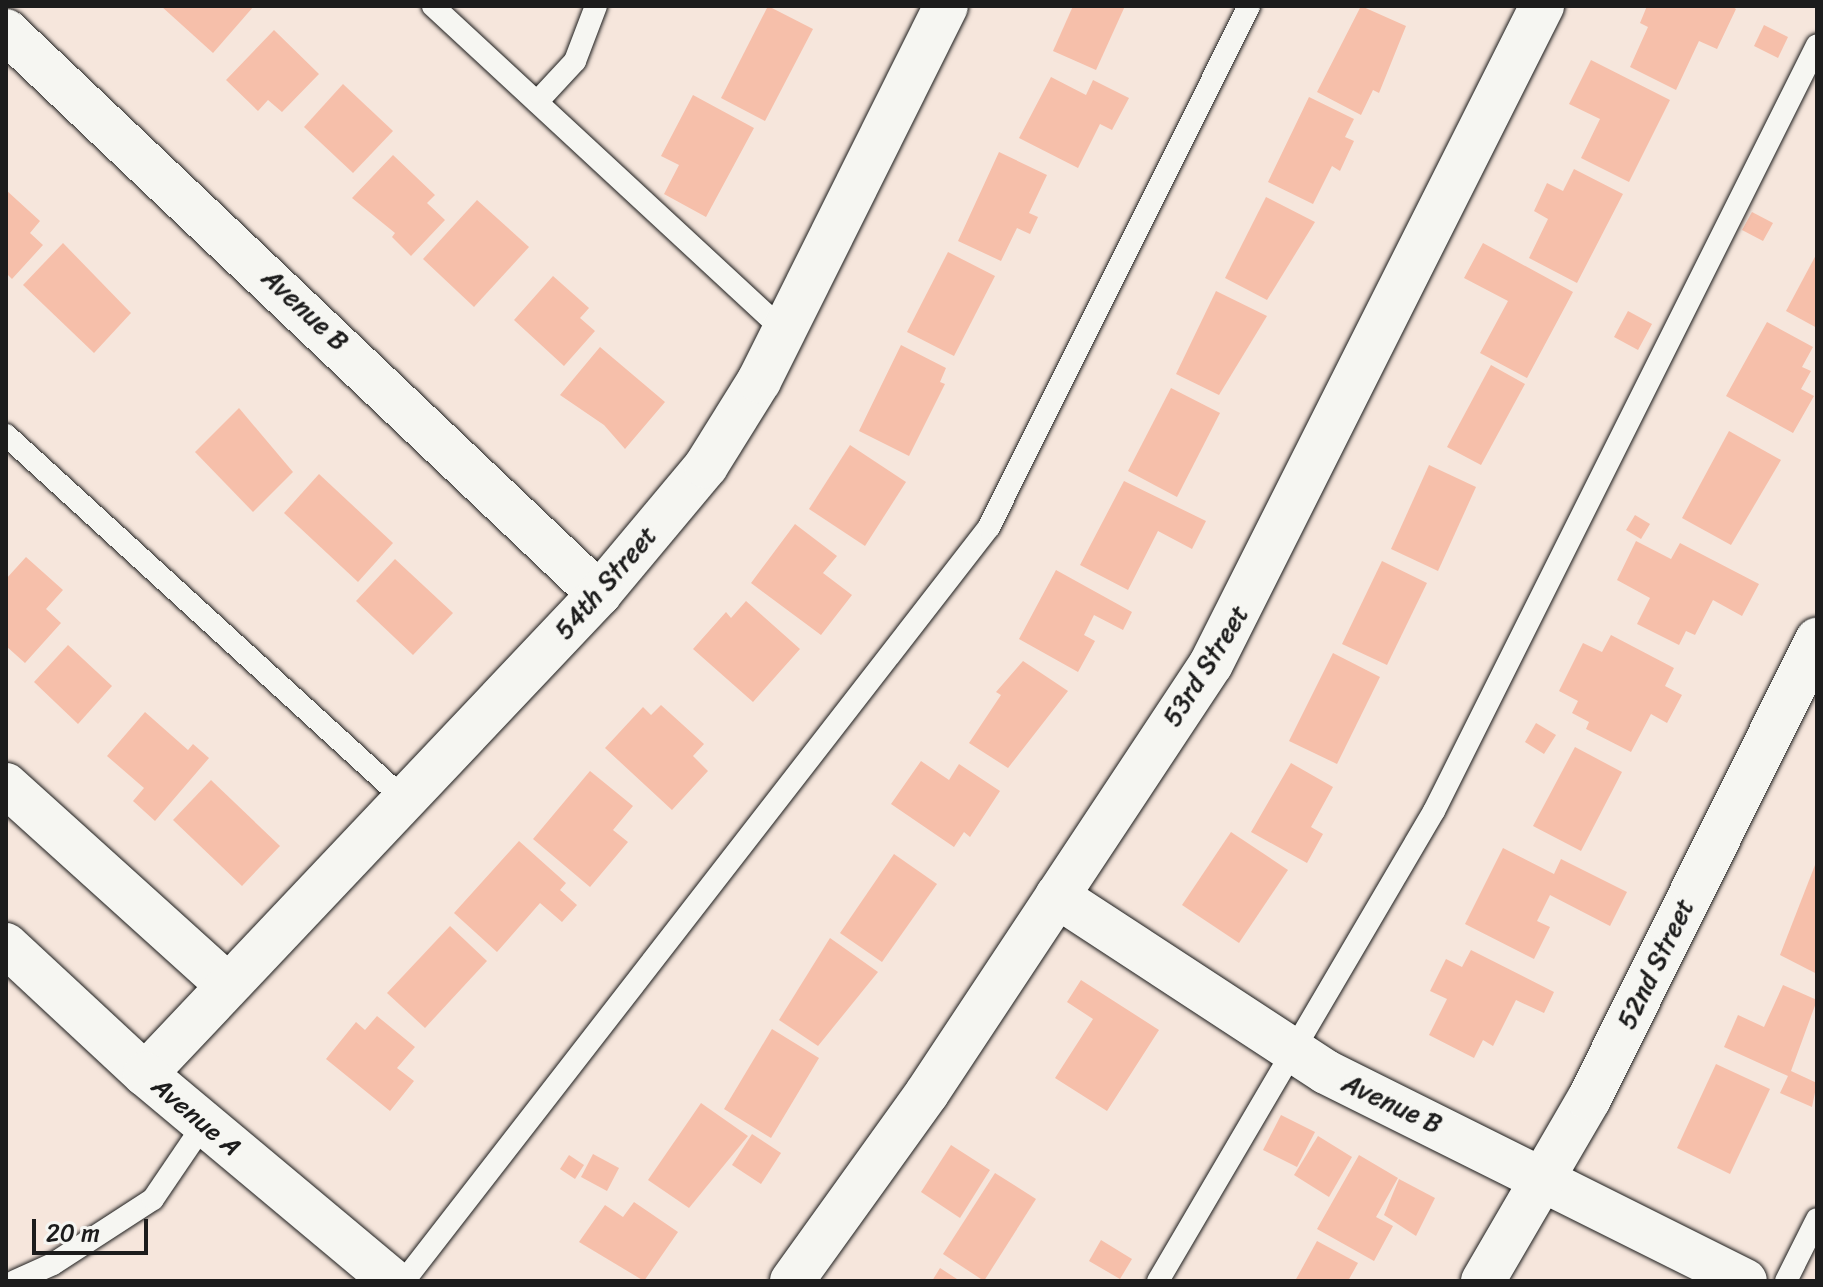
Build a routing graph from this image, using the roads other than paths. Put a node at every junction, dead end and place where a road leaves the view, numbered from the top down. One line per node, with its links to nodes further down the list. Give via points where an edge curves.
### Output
1 (433, 6): 8 (lane)
2 (596, 6): 8 (lane, via 575,61)
3 (946, 6): 9 (street, 54th Street)
4 (1249, 6): 25 (lane, via 989,527)
5 (1542, 6): 15 (street, 53rd Street, via 1252,592)
6 (6, 31): 11 (street, Avenue B)
7 (1817, 45): 18 (lane, via 1434,811)
8 (537, 102): 9 (lane)
9 (784, 331): 11 (street, 54th Street, via 706,466)
10 (6, 435): 14 (lane)
11 (599, 594): 14 (street, 54th Street)
12 (1817, 640): 21 (street, 52nd Street, via 1589,1099)
13 (6, 785): 17 (street)
14 (404, 799): 17 (street, 54th Street)
15 (1057, 896): 18 (street, Avenue B); 26 (street, 53rd Street)
16 (6, 945): 19 (street, Avenue A)
17 (227, 985): 19 (street, 54th Street)
18 (1295, 1055): 21 (street, Avenue B); 27 (lane)
19 (145, 1074): 20 (street, Avenue A)
20 (204, 1124): 23 (lane, via 153,1199 53,1264); 24 (street, Avenue A)
21 (1542, 1178): 28 (street, 52nd Street); 29 (street, Avenue B)
22 (1817, 1219): 30 (lane)
23 (15, 1281)
24 (393, 1281)
25 (404, 1281)
26 (792, 1281)
27 (1158, 1281)
28 (1483, 1281)
29 (1745, 1281)
30 (1786, 1281)

